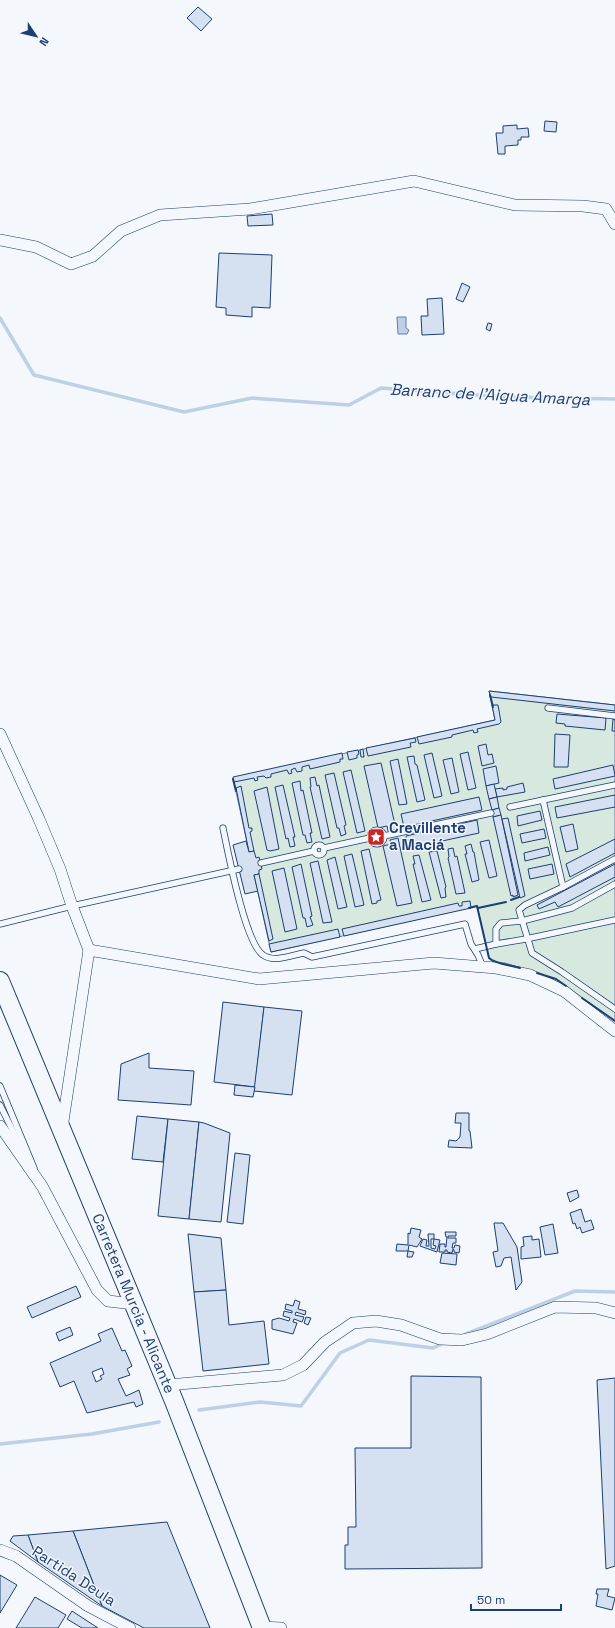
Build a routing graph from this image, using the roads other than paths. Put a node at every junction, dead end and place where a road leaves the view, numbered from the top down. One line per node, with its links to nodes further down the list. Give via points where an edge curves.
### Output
1 (615, 224): 2 (street, via 606,209 516,205 414,181 250,209 160,215 121,231 93,256 71,264 36,247)
2 (0, 240)
3 (548, 708): 4 (lane)
4 (615, 716)
5 (0, 734): 18 (street, via 42,826)
6 (615, 785): 7 (lane)
7 (543, 800): 8 (lane); 17 (lane)
8 (510, 807)
9 (491, 813): 11 (lane)
10 (223, 828): 15 (lane)
11 (384, 836): 12 (lane, via 377,830 371,833); 12 (lane, via 378,844 374,844)
12 (370, 838): 14 (lane, via 324,848 317,845 314,851)
13 (615, 859): 17 (lane)
14 (260, 863)
15 (236, 870): 18 (lane); 24 (lane, via 242,913 254,943 262,955 274,959 304,953 312,957 465,924)
16 (615, 886): 20 (lane, via 572,908)
17 (563, 887): 20 (lane, via 525,905 519,910)
18 (72, 906): 21 (lane); 25 (street)
19 (615, 920): 22 (lane)
20 (522, 921): 22 (lane); 23 (lane, via 501,924 496,929)
21 (0, 924)
22 (526, 939): 23 (lane); 28 (lane, via 532,953)
23 (496, 944): 24 (lane)
24 (475, 949): 26 (lane)
25 (89, 950): 26 (street, via 259,979 434,964); 33 (street)
26 (483, 967): 29 (street, via 530,975 564,991)
27 (0, 981): 33 (highway, Carretera Murcia - Alicante)
28 (615, 1009)
29 (615, 1031)
30 (0, 1086): 34 (lane)
31 (0, 1105): 34 (lane)
32 (0, 1126): 34 (street)
33 (62, 1131): 35 (highway, Carretera Murcia - Alicante)
34 (42, 1186): 35 (street, via 97,1290 108,1301)
35 (134, 1304): 37 (highway, Carretera Murcia - Alicante)
36 (615, 1313): 37 (street, via 596,1308 555,1307 487,1334 462,1340 440,1339 401,1325 376,1321 353,1324 325,1342 303,1365 283,1375)
37 (168, 1385): 40 (highway, Carretera Murcia - Alicante)
38 (0, 1550): 39 (street, Partida Deula, via 16,1556 88,1606)
39 (130, 1628)
40 (261, 1628): 41 (street)
41 (281, 1628)

